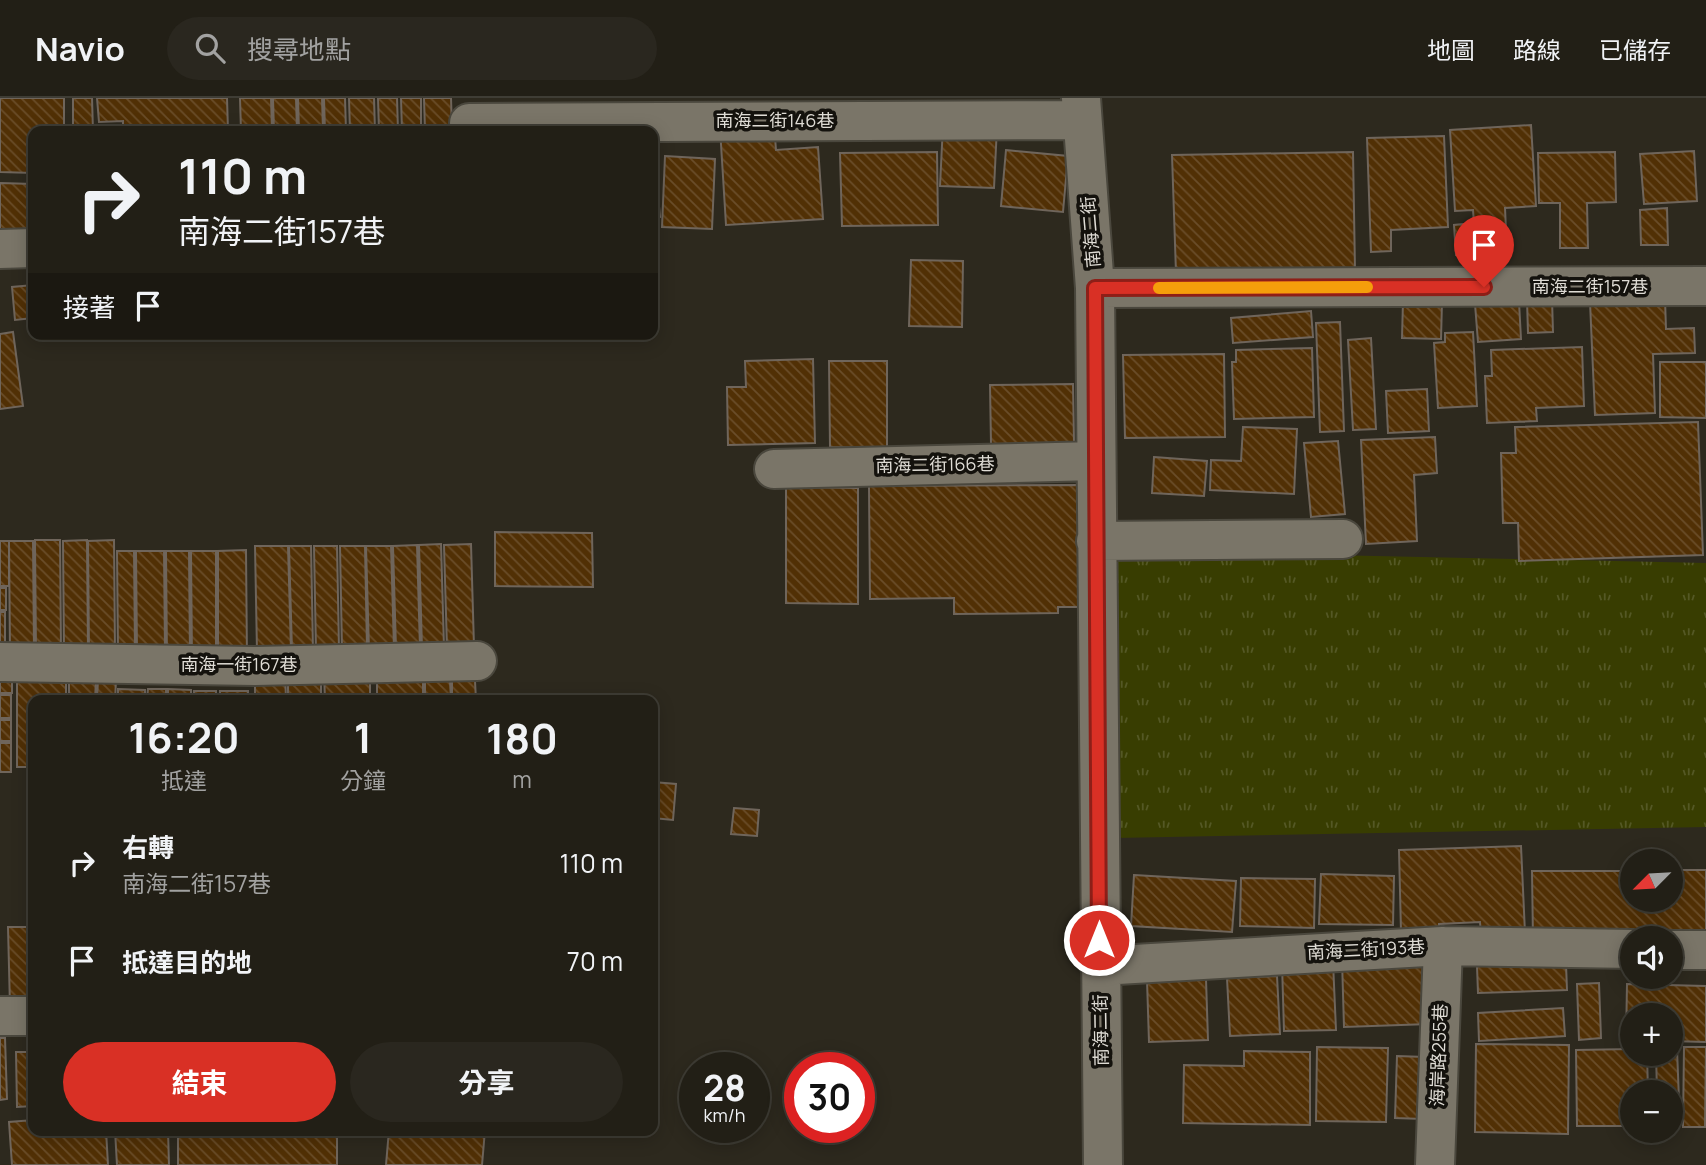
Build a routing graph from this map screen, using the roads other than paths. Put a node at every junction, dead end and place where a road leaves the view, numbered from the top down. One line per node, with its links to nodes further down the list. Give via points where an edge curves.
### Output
1 (1081, 109): 2 (street, 南海二街146巷); 6 (street, 南海二街)
2 (469, 123)
3 (28, 248): 4 (street)
4 (0, 249)
5 (1706, 286): 6 (street, 南海二街157巷)
6 (1095, 288): 7 (street, 南海二街)
7 (1096, 461): 8 (street, 南海二街166巷); 10 (street, 南海二街)
8 (775, 469)
9 (1343, 539): 10 (street)
10 (1096, 541): 17 (street, 南海二街)
11 (477, 661): 12 (street, 南海一街167巷, via 255,666)
12 (0, 662)
13 (1443, 946): 14 (street, 南海二街193巷); 17 (street, 南海二街193巷); 21 (street, 海岸路255巷)
14 (1620, 949)
15 (1683, 950): 16 (street)
16 (1706, 950)
17 (1100, 966): 20 (street, 南海二街)
18 (0, 1016): 19 (street)
19 (28, 1016)
20 (1103, 1165)
21 (1435, 1165)

